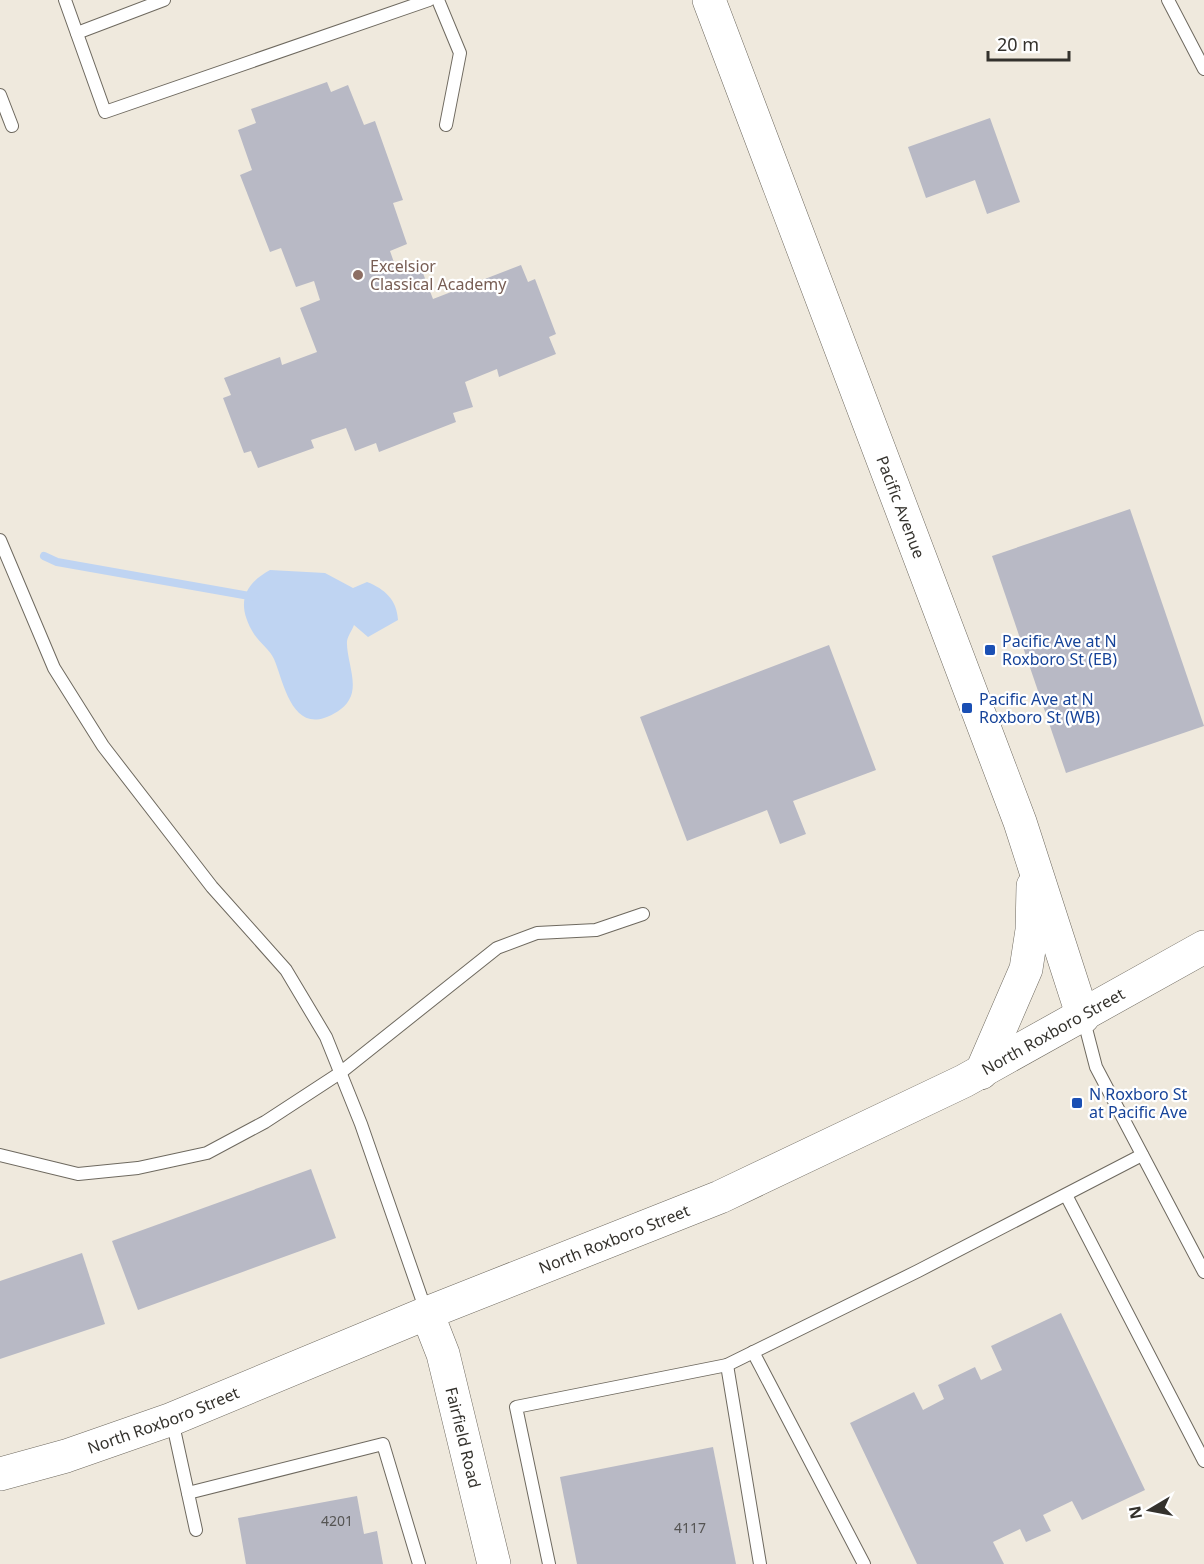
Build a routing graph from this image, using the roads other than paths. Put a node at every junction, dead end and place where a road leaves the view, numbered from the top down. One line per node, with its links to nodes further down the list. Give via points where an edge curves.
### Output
1 (65, 0): 8 (lane)
2 (164, 0): 8 (lane)
3 (429, 0): 7 (lane)
4 (438, 0): 11 (lane, via 460,52)
5 (709, 0): 14 (street, Pacific Avenue)
6 (1168, 0): 9 (lane)
7 (396, 5): 8 (lane, via 105,112)
8 (77, 33)
9 (1204, 69)
10 (0, 95): 12 (lane)
11 (446, 125)
12 (12, 126)
13 (0, 540): 18 (lane, via 54,668 97,736 212,887 286,970 326,1037)
14 (1034, 863): 17 (street, Pacific Avenue); 19 (street, via 1032,930 1026,969)
15 (643, 914): 18 (lane, via 596,930 537,933 497,948)
16 (1204, 947): 17 (street, North Roxboro Street)
17 (1083, 1017): 19 (street, North Roxboro Street); 21 (lane, via 1096,1067)
18 (340, 1072): 20 (lane, via 265,1122 207,1153 138,1168 78,1174); 24 (lane)
19 (981, 1073): 24 (street, North Roxboro Street, via 720,1197)
20 (0, 1155)
21 (1142, 1155): 22 (lane); 23 (lane)
22 (1066, 1195): 25 (lane); 28 (lane)
23 (1204, 1272)
24 (427, 1313): 27 (street, North Roxboro Street); 33 (street, Fairfield Road, via 443,1354)
25 (753, 1352): 26 (lane); 36 (lane)
26 (727, 1365): 34 (lane, via 516,1407); 35 (lane)
27 (172, 1419): 29 (street, North Roxboro Street); 30 (lane)
28 (1204, 1461)
29 (0, 1474)
30 (188, 1493): 31 (lane); 32 (lane, via 383,1444)
31 (196, 1530)
32 (419, 1564)
33 (494, 1564)
34 (549, 1564)
35 (760, 1564)
36 (864, 1564)

